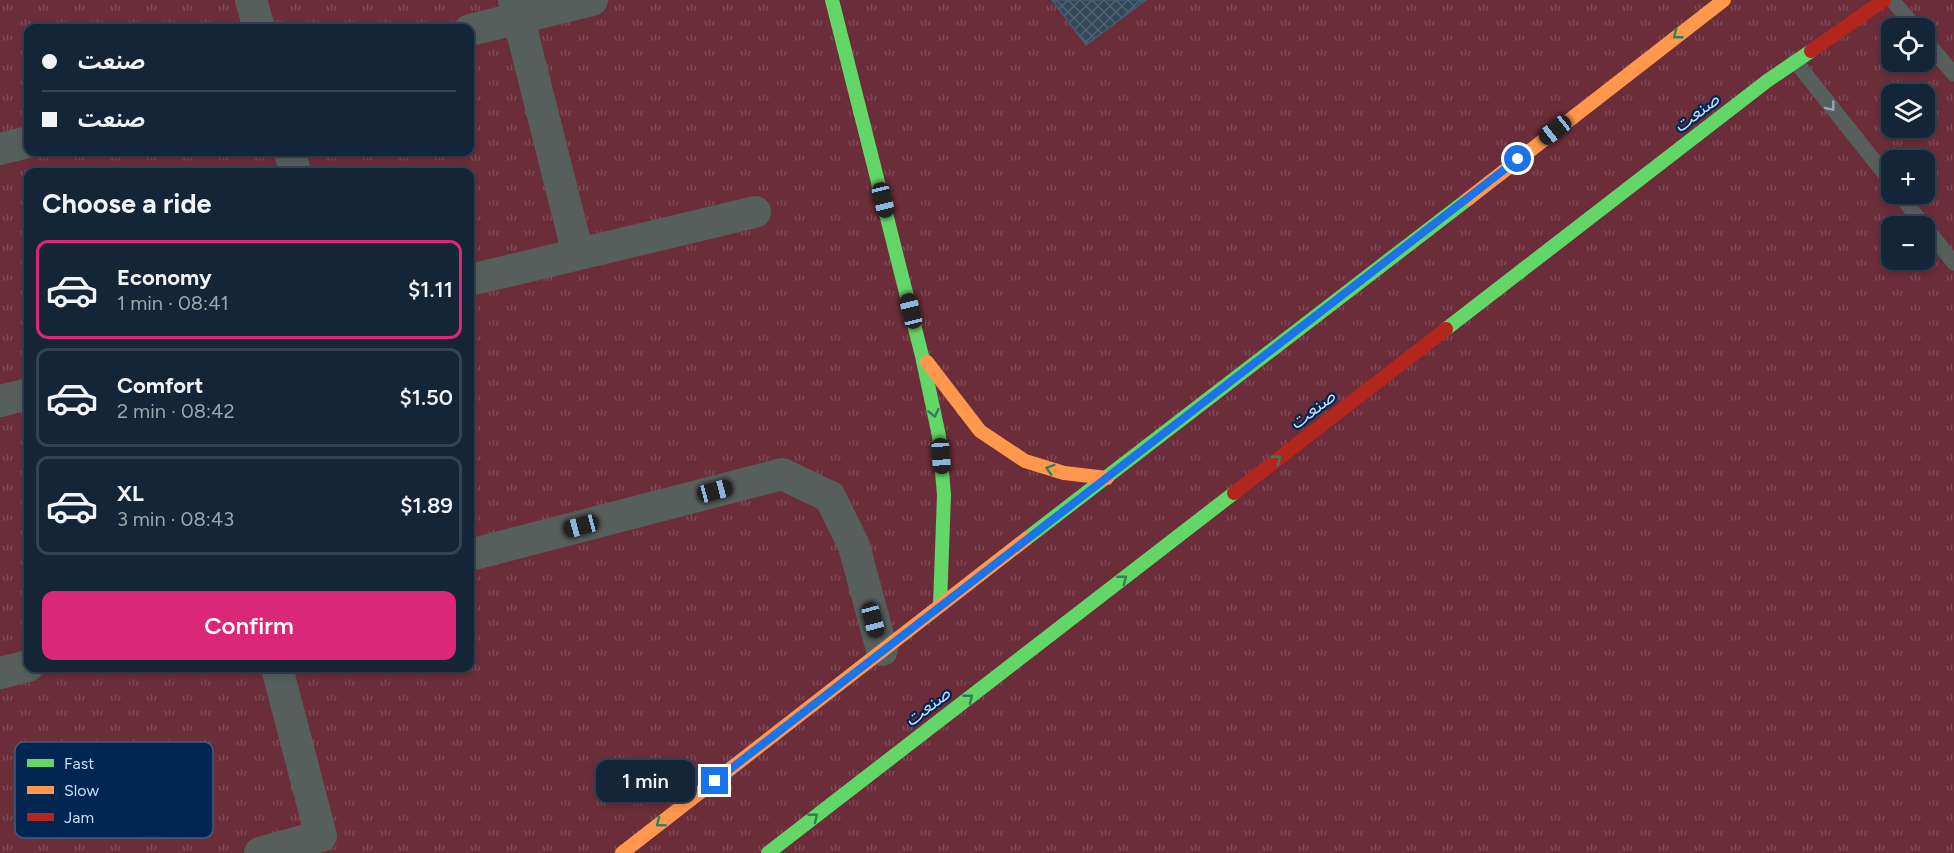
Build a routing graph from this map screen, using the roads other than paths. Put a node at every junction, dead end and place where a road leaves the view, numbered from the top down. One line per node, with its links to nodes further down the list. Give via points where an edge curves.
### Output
1 (251, 0): 11 (street)
2 (592, 0): 8 (street)
3 (832, 0): 24 (main road)
4 (1711, 0): 9 (main road)
5 (1724, 0): 9 (main road)
6 (1884, 0): 14 (main road, صنعت)
7 (1892, 0): 10 (lane)
8 (517, 9): 12 (street); 21 (street)
9 (1704, 14): 27 (main road, one-way to 27)
10 (1907, 18)
11 (258, 24)
12 (474, 28)
13 (1935, 52): 15 (lane)
14 (1795, 61): 18 (lane, one-way to 18); 36 (main road, صنعت, one-way to 14)
15 (1954, 74)
16 (24, 143): 17 (street)
17 (0, 149)
18 (1881, 169)
19 (1907, 204): 22 (lane)
20 (755, 212): 21 (street)
21 (578, 254): 23 (street)
22 (1954, 263)
23 (474, 279)
24 (922, 356): 27 (main road, one-way to 24, via 1064,473 1025,461 980,431); 29 (main road, one-way to 29, via 939,436 944,495)
25 (24, 395): 26 (street)
26 (0, 401)
27 (1107, 478): 29 (main road)
28 (474, 554): 30 (street, via 782,474 830,497 854,546)
29 (940, 605): 30 (main road)
30 (882, 650): 35 (main road, one-way to 35)
31 (24, 667): 33 (street)
32 (278, 672): 34 (street, via 321,836)
33 (0, 673)
34 (260, 853)
35 (622, 853)
36 (768, 853)

